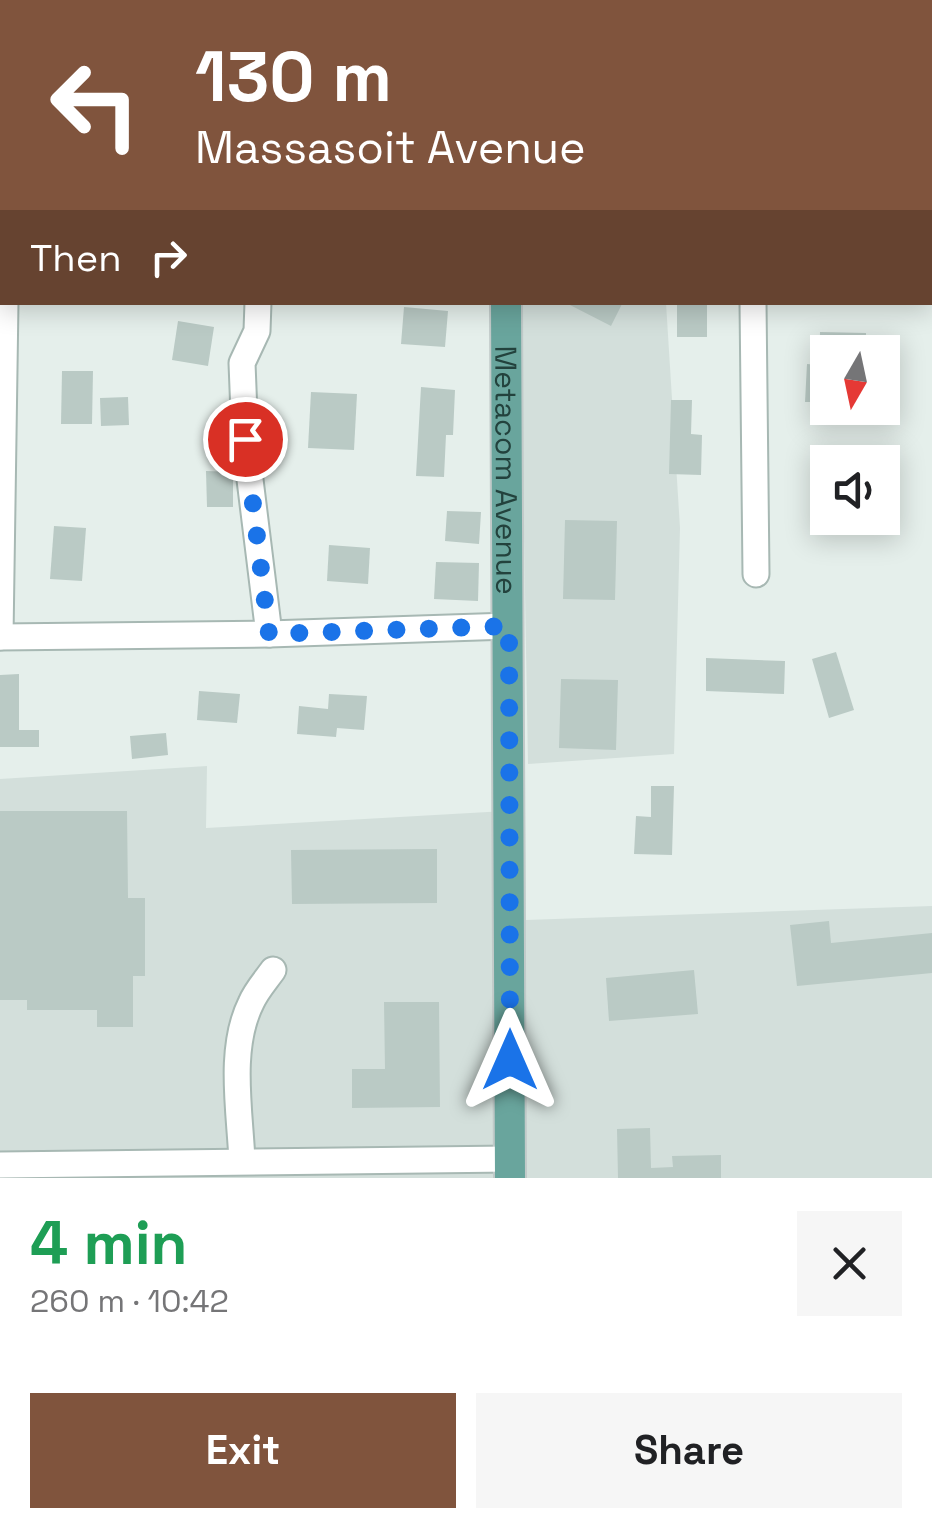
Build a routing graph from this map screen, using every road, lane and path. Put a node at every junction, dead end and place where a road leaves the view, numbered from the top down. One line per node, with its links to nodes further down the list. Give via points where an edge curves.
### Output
1 (5, 305): 8 (street)
2 (258, 305): 7 (street, via 257,331 242,363)
3 (506, 305): 6 (main road, Metacom Avenue)
4 (753, 305): 5 (street)
5 (756, 574)
6 (509, 626): 7 (street); 12 (main road, Metacom Avenue)
7 (269, 634): 8 (street)
8 (0, 636)
9 (273, 970): 10 (street, via 250,1004 241,1043)
10 (242, 1162): 11 (street); 12 (street)
11 (0, 1165)
12 (510, 1169)

